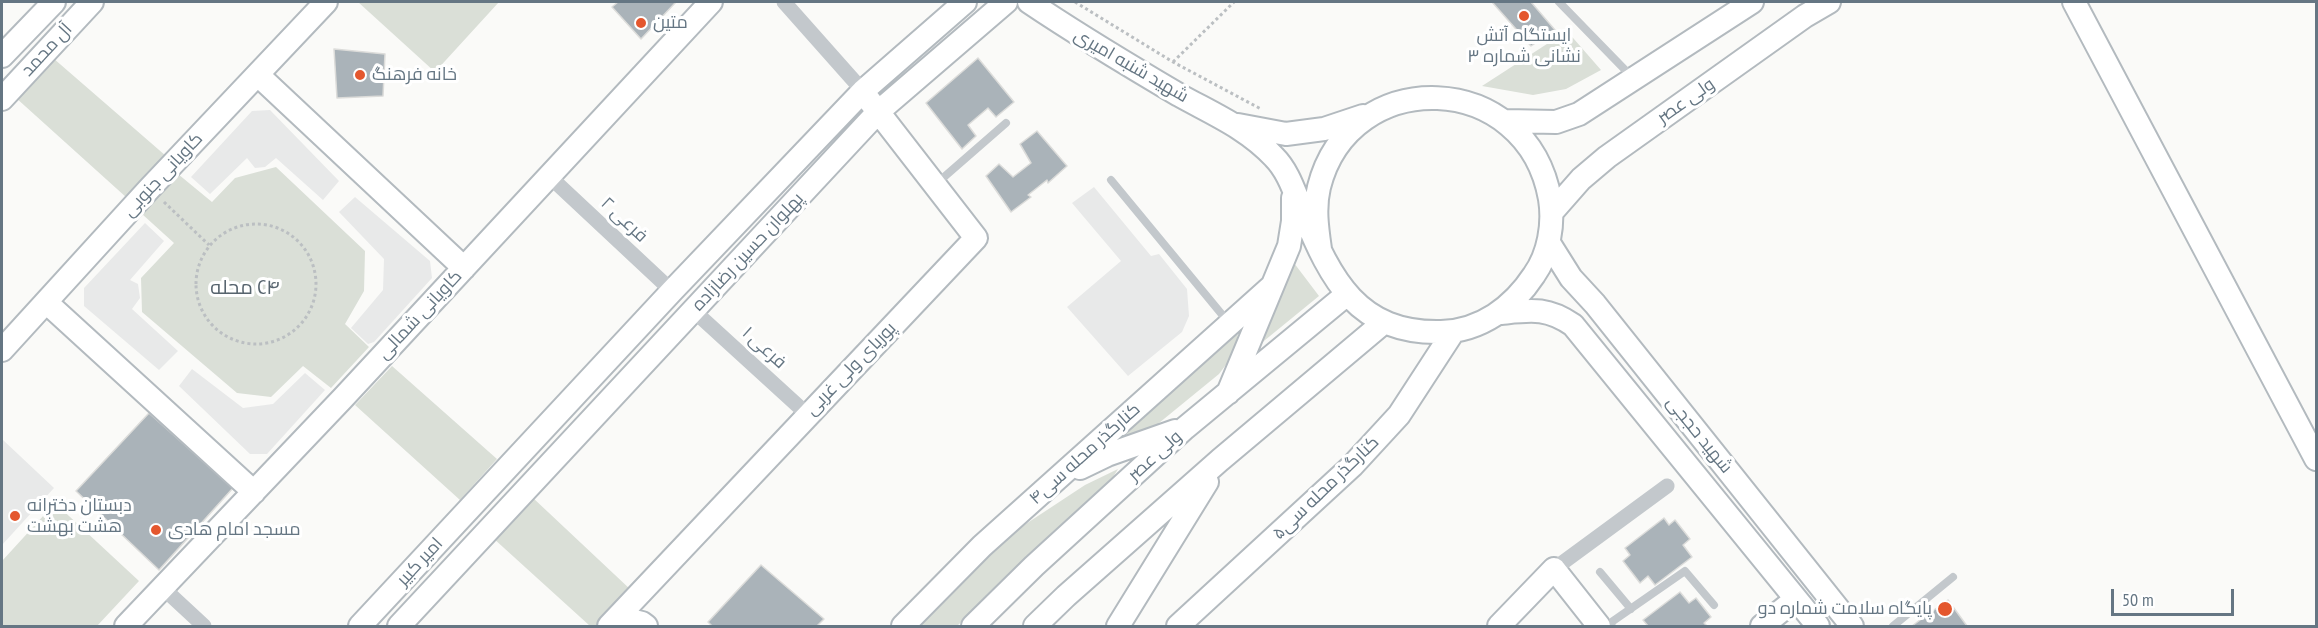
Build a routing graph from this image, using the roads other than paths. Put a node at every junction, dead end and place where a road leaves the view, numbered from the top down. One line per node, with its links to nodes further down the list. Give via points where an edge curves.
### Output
1 (54, 2): 13 (street, آل محمد)
2 (92, 2): 14 (street, آل محمد)
3 (327, 2): 16 (street, کاویانی جنوبی)
4 (711, 2): 25 (street, کاویانی شمالی)
5 (784, 2): 18 (street)
6 (965, 2): 18 (street, پهلوان حسین رضازاده)
7 (1006, 2): 20 (street, پهلوان حسین رضازاده)
8 (1029, 2): 24 (street, شهید شنبه امیری, via 1076,34)
9 (1559, 2): 17 (lane)
10 (1752, 2): 17 (street)
11 (1829, 2): 29 (street, ولی عصر, via 1607,157)
12 (2074, 2): 47 (street)
13 (33, 23): 14 (street); 15 (street, آل محمد)
14 (54, 42): 19 (street, آل محمد)
15 (2, 56)
16 (258, 75): 32 (street); 36 (street, کاویانی جنوبی)
17 (1635, 79): 22 (street, via 1579,114 1556,122)
18 (862, 92): 20 (street, پوریای ولی غربی); 34 (street, پهلوان حسین رضازاده)
19 (2, 99)
20 (878, 112): 27 (street, پوریای ولی غربی); 37 (street, پهلوان حسین رضازاده)
21 (1375, 113): 22 (street, via 1407,100 1442,97 1476,104); 24 (street, via 1324,129 1286,134); 31 (street, via 1350,132 1331,157 1319,186 1316,218)
22 (1506, 121): 29 (street, via 1530,146 1546,178)
23 (1006, 123): 27 (lane)
24 (1236, 124): 28 (street, via 1276,158)
25 (549, 177): 32 (street, کاویانی شمالی); 34 (street, فرعی ۲)
26 (1111, 180): 40 (lane)
27 (935, 185): 44 (street, پوریای ولی غربی, via 976,238)
28 (1293, 188): 31 (street); 33 (street, via 1289,246)
29 (1552, 212): 30 (street)
30 (1549, 243): 38 (street, via 1539,269 1522,293); 80 (street, شهید حججی, via 1571,278)
31 (1320, 249): 35 (street, via 1330,274)
32 (464, 268): 52 (street, کاویانی شمالی)
33 (1271, 287): 40 (street, کنارگذر محله سی۴); 43 (street)
34 (672, 291): 37 (street); 46 (street, پهلوان حسین رضازاده)
35 (1346, 296): 39 (street); 43 (street, ولی عصر)
36 (46, 302): 42 (street, کاویانی جنوبی); 52 (street)
37 (694, 311): 44 (street, فرعی ۱); 49 (street, پهلوان حسین رضازاده)
38 (1501, 312): 41 (street, via 1478,325); 61 (street, شهید حججی, via 1539,309 1573,325)
39 (1383, 322): 41 (street, via 1418,333); 48 (street)
40 (1230, 324): 50 (street, کنارگذر محله سی۴)
41 (1453, 332): 74 (street, کنارگذر محله سی۵, via 1399,416 1352,466)
42 (2, 350)
43 (1227, 394): 45 (street, ولی عصر)
44 (808, 414): 64 (street, پوریای ولی غربی)
45 (1185, 428): 50 (street, via 1107,455); 71 (street, ولی عصر)
46 (516, 458): 49 (street); 53 (street, پهلوان حسین رضازاده)
47 (2316, 459)
48 (1220, 460): 72 (street); 73 (street)
49 (537, 477): 54 (street, پهلوان حسین رضازاده)
50 (1057, 479): 70 (street, کنارگذر محله سی۴, via 982,546)
51 (1667, 486): 57 (street)
52 (254, 492): 60 (street, کاویانی شمالی)
53 (480, 497): 55 (street, امیر کبیر)
54 (501, 515): 56 (street, امیر کبیر)
55 (452, 528): 56 (street); 67 (street, امیر کبیر)
56 (473, 547): 68 (street, امیر کبیر)
57 (1554, 569): 75 (street); 76 (street)
58 (1600, 572): 63 (lane)
59 (1953, 577): 81 (lane)
60 (163, 588): 65 (street, کاویانی شمالی); 66 (street)
61 (1796, 599): 78 (street); 79 (street, شهید حججی)
62 (1714, 605): 63 (lane, via 1685,571)
63 (1631, 609): 77 (lane)
64 (616, 624): 69 (street, via 642,623)
65 (126, 627)
66 (204, 627)
67 (360, 627)
68 (399, 627)
69 (646, 627)
70 (903, 627)
71 (973, 627)
72 (1035, 627)
73 (1118, 627)
74 (1178, 627)
75 (1499, 627)
76 (1599, 627)
77 (1610, 627)
78 (1762, 627)
79 (1818, 627)
80 (1852, 627)
81 (1893, 627)

